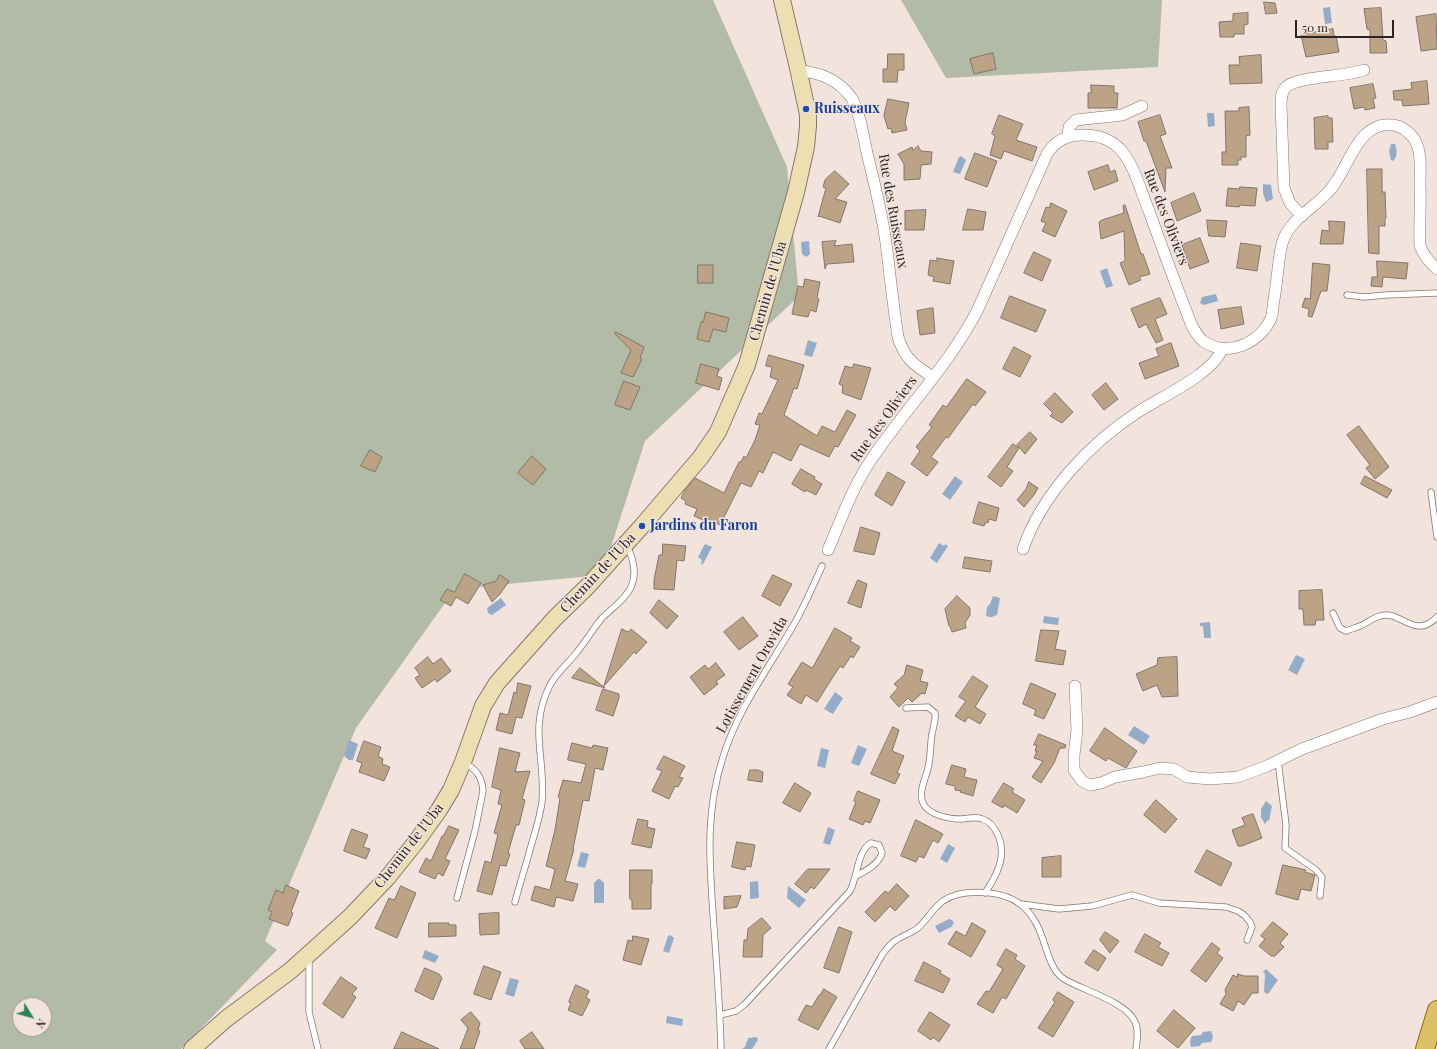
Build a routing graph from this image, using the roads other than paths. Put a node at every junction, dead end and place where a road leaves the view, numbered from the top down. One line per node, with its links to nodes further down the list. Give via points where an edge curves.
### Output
1 (782, 0): 2 (street, Chemin de l'Uba)
2 (799, 70): 11 (street, Rue des Ruisseaux, via 830,78 853,99 886,242 900,346 911,362); 14 (street, Chemin de l'Uba, via 808,121 806,147 796,192 743,376 710,444)
3 (1364, 70): 6 (street, via 1301,80 1284,89 1281,105 1284,188 1290,203)
4 (1142, 106): 5 (street, via 1122,115 1076,120 1069,127)
5 (1068, 136): 10 (street, Rue des Oliviers, via 1088,135 1104,138 1124,155 1145,202 1192,326 1202,340); 11 (street, Rue des Oliviers, via 1051,147 1047,154 978,309 968,328)
6 (1302, 216): 7 (street, Rue des Oliviers, via 1336,183 1358,142 1368,131 1384,125 1398,126 1411,135 1420,156 1420,246 1430,263); 10 (street, Rue des Oliviers, via 1287,232 1282,246 1272,316 1264,332 1238,347)
7 (1437, 269)
8 (1437, 293): 9 (lane, via 1364,297)
9 (1347, 295)
10 (1222, 348): 15 (street, via 1218,357 1203,371 1131,417 1083,458 1040,512)
11 (933, 377): 16 (street, Rue des Oliviers, via 865,469)
12 (1431, 492): 13 (lane)
13 (1437, 536)
14 (626, 544): 24 (street, Chemin de l'Uba, via 497,683 483,706); 29 (lane, via 634,565 634,578 630,588 557,674 540,712 538,738 542,781 541,805)
15 (1023, 549)
16 (828, 550)
17 (822, 566): 34 (lane, Lotissement Orovida, via 794,624 742,713 717,776 709,843)
18 (1333, 613): 19 (lane, via 1340,628 1346,631 1380,616 1396,617 1417,626 1426,625)
19 (1437, 617)
20 (1075, 686): 23 (street, via 1077,730 1074,770 1090,785 1160,768 1174,769 1187,778 1238,777)
21 (1437, 702): 23 (street, via 1382,719 1302,749)
22 (906, 708): 26 (lane, via 928,707 935,713 936,718 929,765 921,792 925,807 933,813 956,819 982,819 992,825 998,836 1002,860)
23 (1278, 761): 27 (lane, via 1286,825 1284,848 1316,870 1322,878)
24 (463, 762): 28 (lane, via 479,774 483,791 475,831); 32 (street, Chemin de l'Uba, via 439,810 398,865 350,917)
25 (856, 876): 25 (lane, via 863,851 871,843 879,845 882,853 880,859); 34 (lane, via 853,886 845,896 745,1004 736,1011)
26 (985, 893): 30 (lane); 38 (lane, via 962,894 944,901 934,908 920,926 892,943 882,955)
27 (1320, 896)
28 (456, 898)
29 (515, 902)
30 (1020, 904): 31 (lane, via 1060,909 1092,906 1132,895 1159,902 1226,907 1238,911 1250,922 1252,928); 39 (lane, via 1042,934 1056,973 1068,982 1119,1006 1132,1017 1137,1030)
31 (1247, 940)
32 (309, 954): 35 (street, Chemin de l'Uba, via 214,1028); 36 (lane, via 310,1012)
33 (1437, 1010): 40 (main road)
34 (720, 1015): 37 (lane, Lotissement Orovida)
35 (192, 1049)
36 (318, 1049)
37 (722, 1049)
38 (830, 1049)
39 (1136, 1049)
40 (1425, 1049)

